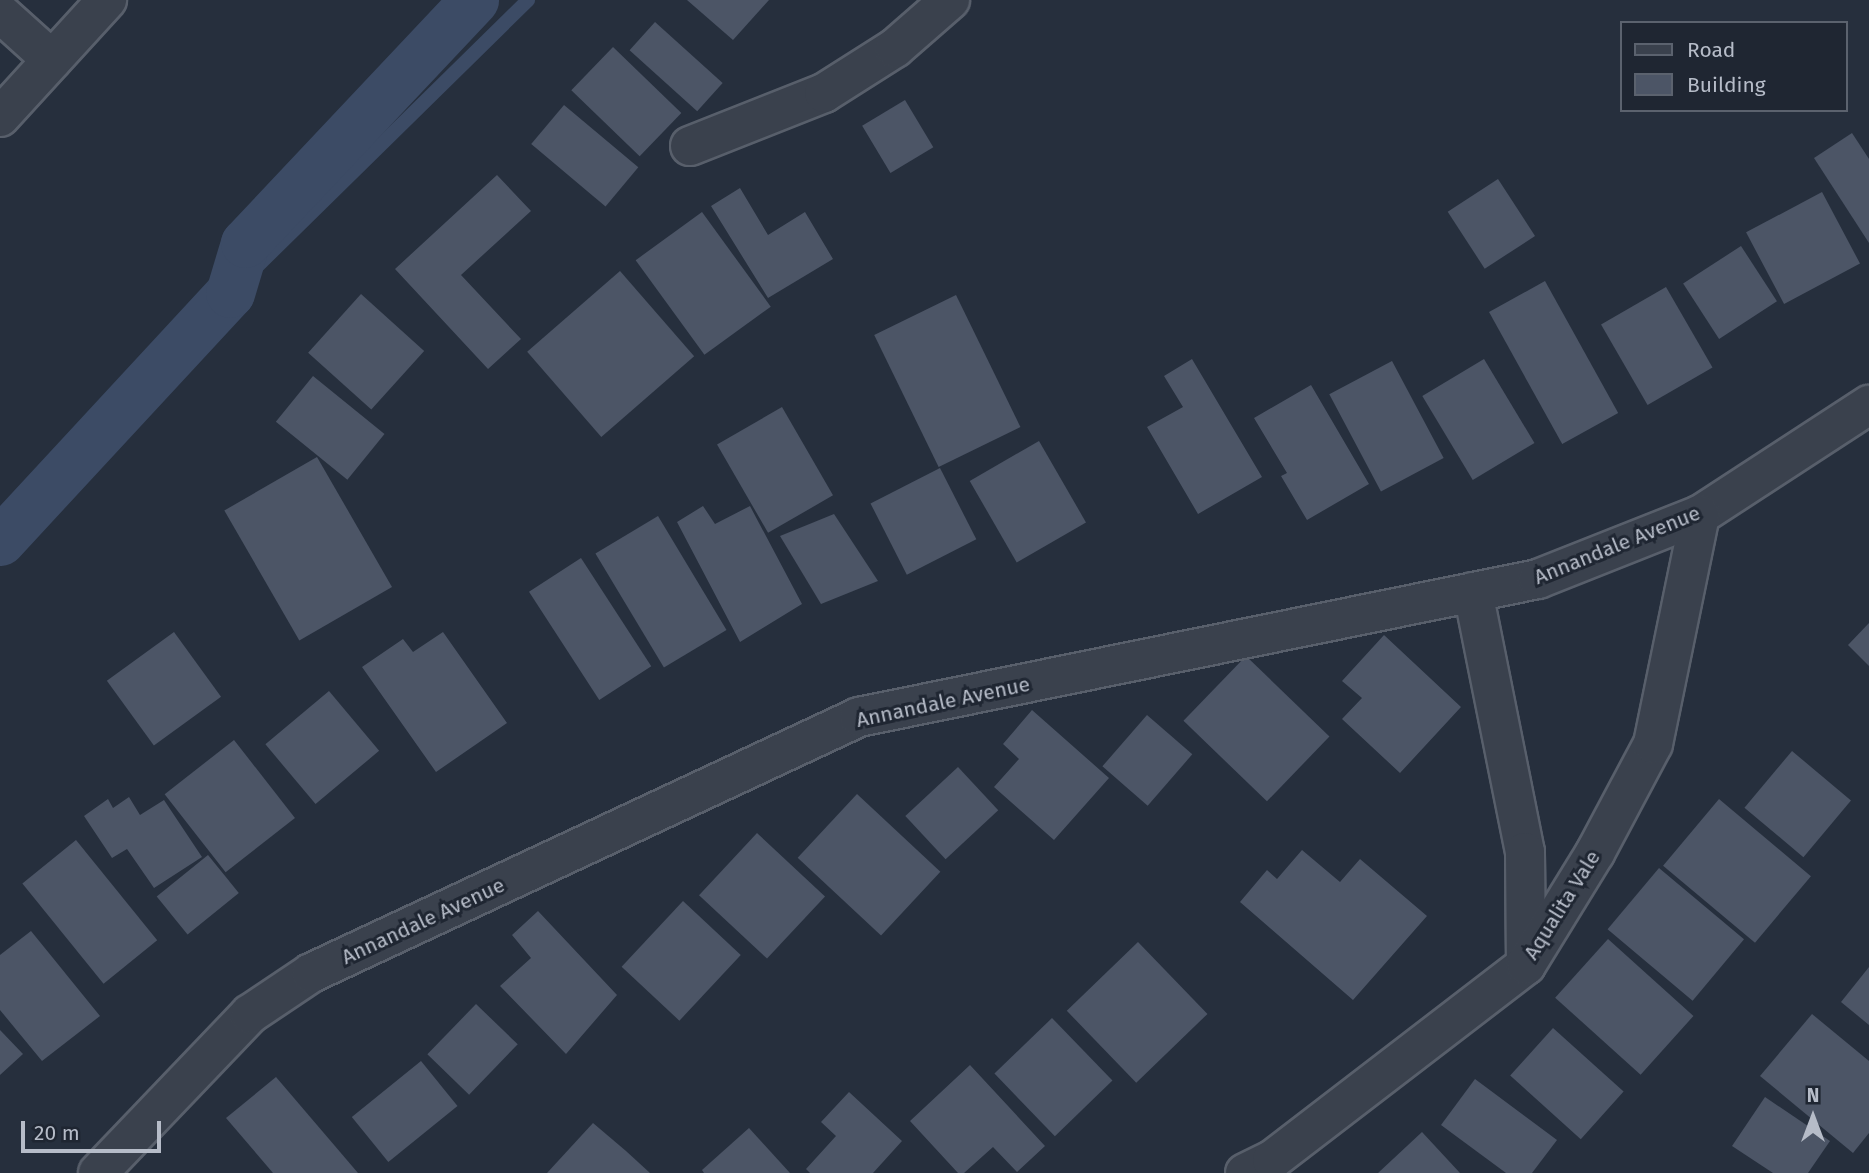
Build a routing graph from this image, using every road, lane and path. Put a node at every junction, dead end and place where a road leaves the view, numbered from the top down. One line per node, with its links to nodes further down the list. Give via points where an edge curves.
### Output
1 (107, 0): 4 (street)
2 (950, 0): 6 (street, via 895,48 824,93)
3 (0, 13): 4 (street)
4 (52, 60): 5 (street)
5 (0, 117)
6 (690, 146)
7 (1869, 405): 8 (street, Annandale Avenue)
8 (1700, 515): 9 (street, Annandale Avenue, via 1538,579); 10 (street, Aqualita Vale, via 1653,744 1595,853)
9 (1473, 592): 10 (street, via 1525,852); 11 (street, Annandale Avenue, via 859,717 310,973 250,1014)
10 (1526, 965): 12 (street, Aqualita Vale, via 1272,1160)
11 (98, 1173)
12 (1245, 1173)

